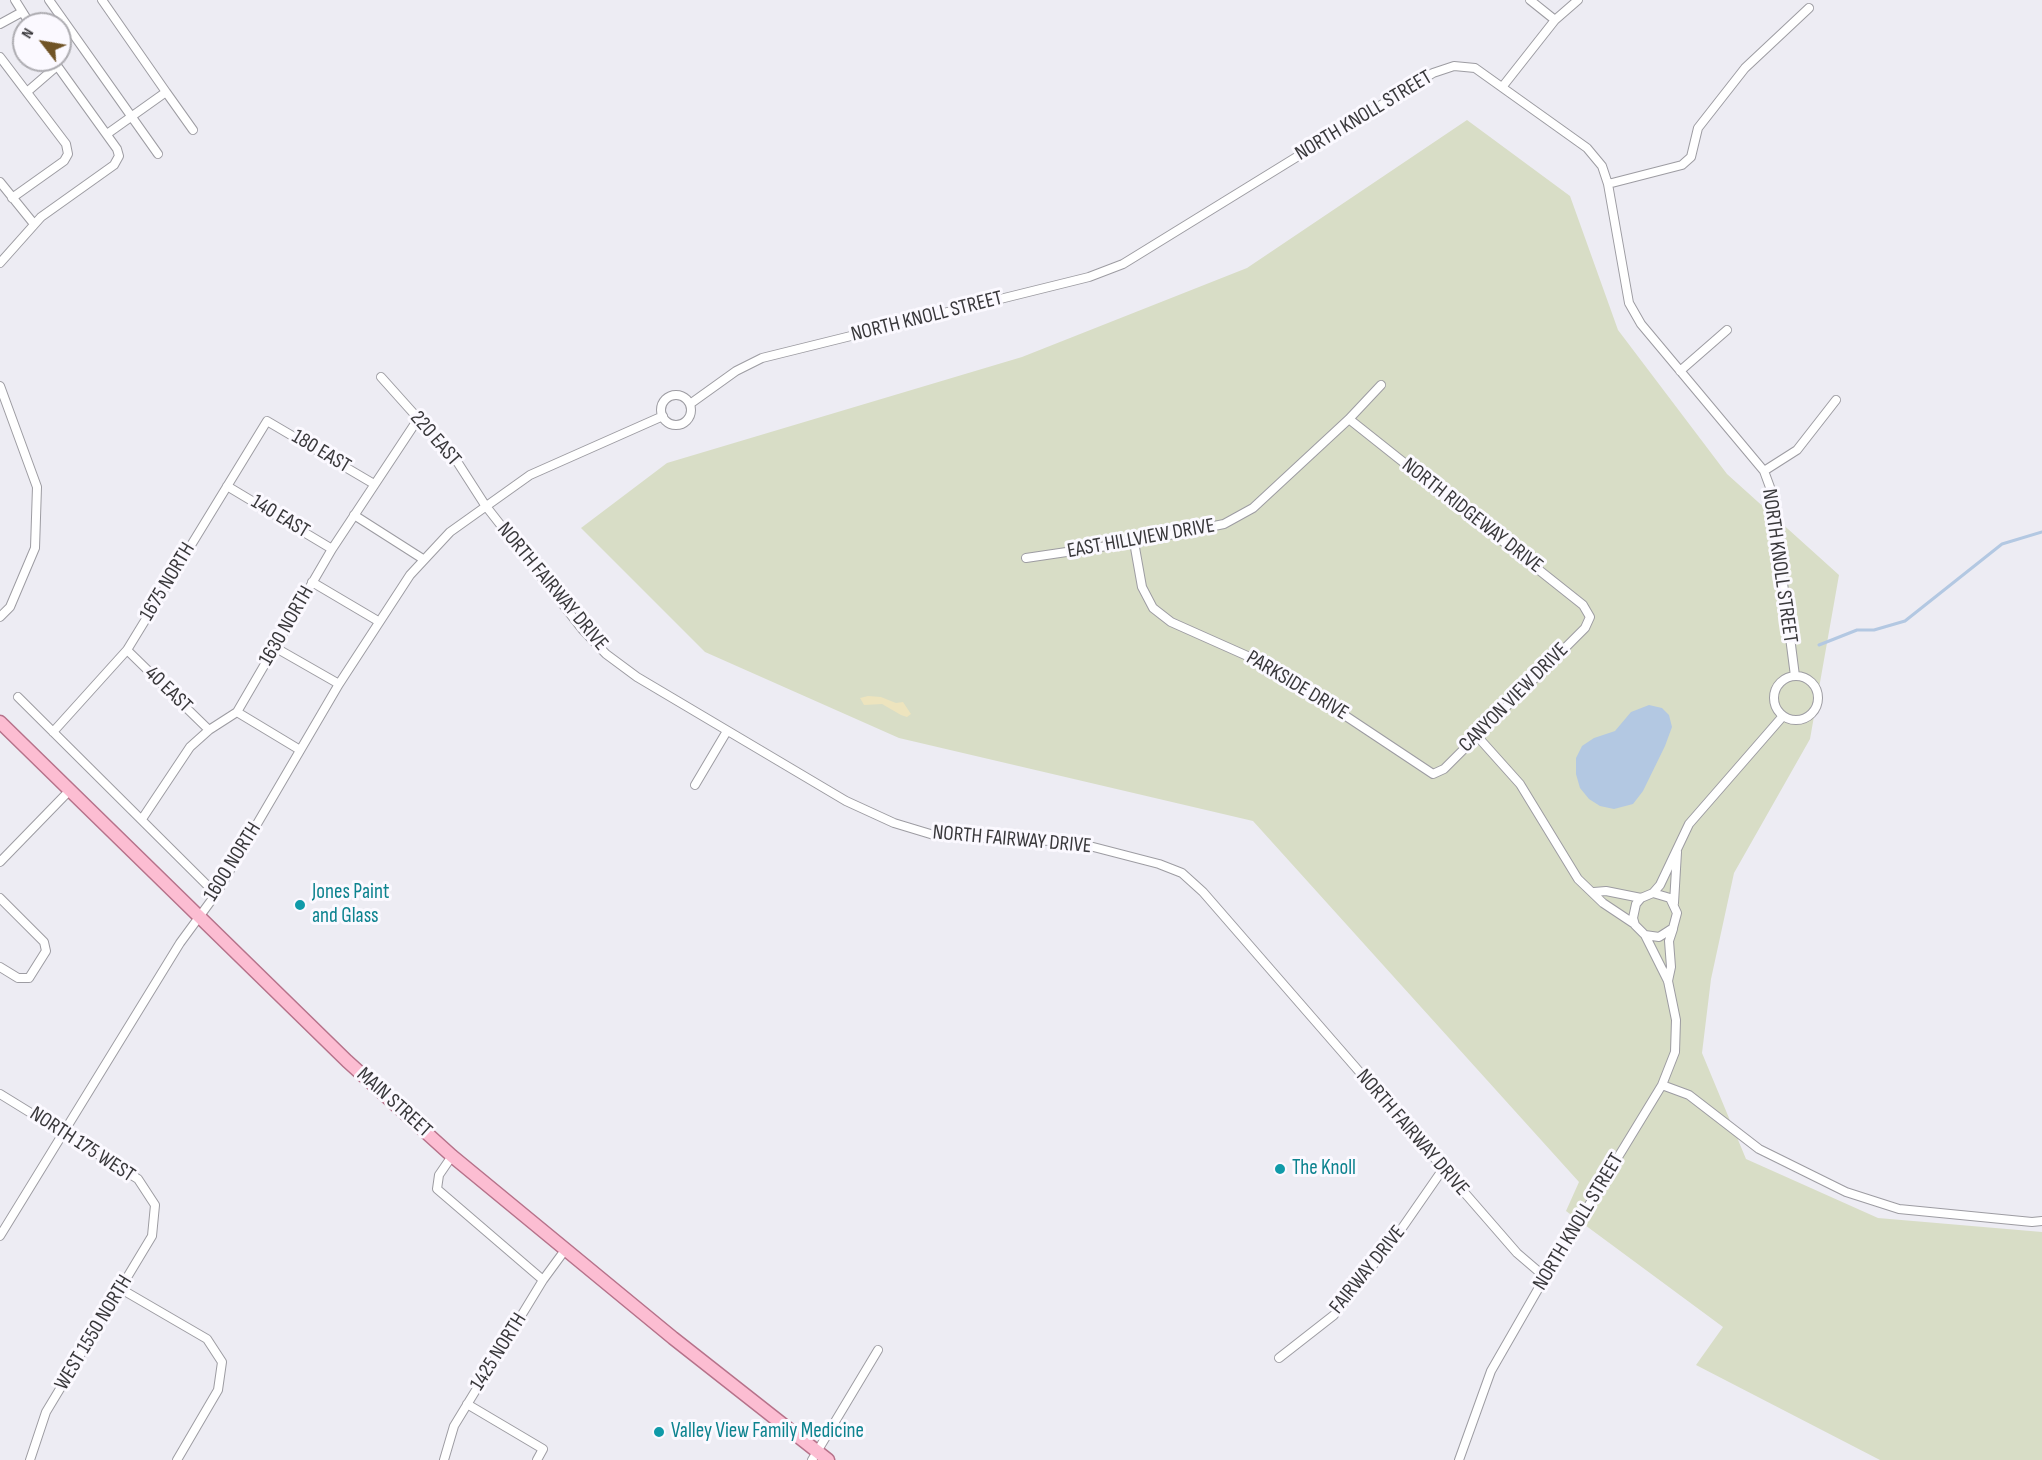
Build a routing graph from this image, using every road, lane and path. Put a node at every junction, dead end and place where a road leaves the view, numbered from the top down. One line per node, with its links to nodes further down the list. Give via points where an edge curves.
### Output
1 (15, 0): 7 (street)
2 (48, 0): 15 (street)
3 (102, 0): 14 (street)
4 (1530, 0): 8 (street)
5 (1578, 0): 8 (street)
6 (1809, 8): 20 (street, via 1738,76 1698,128 1691,156 1682,165)
7 (22, 12)
8 (1555, 20): 12 (street)
9 (0, 57): 13 (street)
10 (46, 72): 13 (street)
11 (62, 72): 17 (street)
12 (1503, 86): 20 (street, NORTH KNOLL STREET, via 1587,148 1602,166); 30 (street, NORTH KNOLL STREET, via 1475,68 1454,66 1433,73 1124,264 1089,277 762,358 736,371)
13 (27, 92): 21 (street, via 66,144 68,154 64,161)
14 (166, 92): 15 (street); 16 (street)
15 (131, 116): 17 (street); 18 (street)
16 (193, 130)
17 (107, 134): 22 (street, via 119,156 114,165)
18 (158, 153)
19 (0, 182): 21 (street)
20 (1608, 184): 25 (street, NORTH KNOLL STREET, via 1629,303)
21 (12, 198): 22 (street)
22 (34, 224): 23 (street)
23 (1, 260)
24 (1727, 330): 25 (street)
25 (1680, 371): 35 (street, NORTH KNOLL STREET)
26 (381, 377): 32 (street, 220 EAST)
27 (1381, 385): 33 (street, EAST HILLVIEW DRIVE)
28 (0, 386): 46 (street, via 37,488 35,548 10,607)
29 (1836, 400): 35 (street, via 1797,450)
30 (690, 404): 31 (street, via 683,397 673,396 664,402); 31 (street, NORTH KNOLL STREET, via 691,413 683,424 673,425)
31 (663, 416): 38 (street, via 530,475)
32 (418, 419): 36 (street, 1630 NORTH); 38 (street, 220 EAST, via 458,464)
33 (1349, 419): 40 (street, EAST HILLVIEW DRIVE, via 1253,508 1224,524); 45 (street, NORTH RIDGEWAY DRIVE, via 1583,605)
34 (267, 421): 36 (street, 180 EAST); 37 (street, 1675 NORTH)
35 (1764, 471): 50 (street, NORTH KNOLL STREET, via 1771,490)
36 (374, 484): 39 (street, 1630 NORTH)
37 (228, 486): 41 (street, 140 EAST); 49 (street, 1675 NORTH)
38 (485, 505): 43 (street, 1600 NORTH); 57 (street, NORTH FAIRWAY DRIVE, via 606,654 637,678)
39 (354, 515): 41 (street, 1630 NORTH); 43 (street)
40 (1134, 542): 42 (street, EAST HILLVIEW DRIVE); 61 (street, PARKSIDE DRIVE, via 1142,587 1153,608 1171,622 1272,667)
41 (332, 549): 44 (street, 1630 NORTH)
42 (1026, 558)
43 (423, 559): 47 (street, 1600 NORTH)
44 (312, 582): 47 (street); 48 (street, 1630 NORTH)
45 (1590, 617): 59 (street, CANYON VIEW DRIVE, via 1585,628)
46 (0, 618)
47 (378, 621): 51 (street, 1600 NORTH)
48 (276, 648): 51 (street); 53 (street, 1630 NORTH)
49 (127, 650): 56 (street, 40 EAST); 58 (street, 1675 NORTH)
50 (1795, 676): 54 (street, via 1779,684 1775,692 1777,709); 54 (street, via 1810,681 1817,703 1807,717 1799,720)
51 (339, 684): 60 (street, 1600 NORTH)
52 (18, 697): 58 (street)
53 (237, 712): 56 (street, 1630 NORTH); 60 (street)
54 (1783, 716): 65 (street, NORTH KNOLL STREET, via 1689,824)
55 (0, 722): 63 (main road, MAIN STREET)
56 (209, 730): 64 (street, 1630 NORTH, via 190,747)
57 (727, 730): 62 (street); 83 (street, NORTH FAIRWAY DRIVE, via 846,801 894,823 937,836 1074,842 1182,873 1203,892)
58 (54, 732): 64 (street)
59 (1477, 736): 61 (street, CANYON VIEW DRIVE); 67 (street, NORTH KNOLL STREET, via 1520,784 1578,879)
60 (300, 750): 69 (street, 1600 NORTH)
61 (1434, 774)
62 (695, 784)
63 (70, 790): 66 (street); 73 (main road, MAIN STREET)
64 (142, 819): 69 (street)
65 (1677, 852): 68 (street, NORTH KNOLL STREET); 72 (street, NORTH KNOLL STREET)
66 (0, 862)
67 (1594, 892): 71 (street); 74 (street, NORTH KNOLL STREET)
68 (1653, 893): 71 (street); 72 (street)
69 (216, 894): 73 (street, 1600 NORTH)
70 (0, 898): 77 (street, via 44,942 46,951 29,978 18,978)
71 (1641, 898): 74 (street, via 1633,911)
72 (1674, 903): 75 (street, NORTH KNOLL STREET, via 1677,913)
73 (199, 916): 81 (street, 1600 NORTH); 82 (main road, MAIN STREET, via 347,1061)
74 (1635, 925): 76 (street, NORTH KNOLL STREET)
75 (1673, 928): 76 (street, via 1659,937); 78 (street, NORTH KNOLL STREET)
76 (1645, 935): 78 (street, NORTH KNOLL STREET)
77 (0, 968)
78 (1668, 981): 79 (street, NORTH KNOLL STREET, via 1676,1020 1674,1052)
79 (1662, 1085): 85 (street, via 1689,1095 1759,1149 1846,1192 1899,1209); 88 (street, NORTH KNOLL STREET)
80 (0, 1094): 81 (street, NORTH 175 WEST)
81 (63, 1131): 84 (street, NORTH 175 WEST, via 138,1179); 86 (street, 1600 NORTH)
82 (452, 1156): 87 (main road, MAIN STREET); 89 (street, via 439,1175 437,1190)
83 (1443, 1169): 88 (street, NORTH FAIRWAY DRIVE, via 1517,1253); 92 (street, FAIRWAY DRIVE, via 1334,1315)
84 (155, 1206): 90 (street, WEST 1550 NORTH, via 152,1236)
85 (2042, 1221)
86 (0, 1236)
87 (566, 1250): 89 (street, 1425 NORTH); 94 (main road, MAIN STREET)
88 (1545, 1277): 100 (street, NORTH KNOLL STREET, via 1491,1371)
89 (543, 1280): 93 (street, 1425 NORTH)
90 (120, 1290): 95 (street, WEST 1550 NORTH, via 46,1412); 96 (street, via 207,1339 222,1362 218,1390)
91 (878, 1350): 94 (street)
92 (1279, 1358)
93 (467, 1404): 97 (street, 1425 NORTH, via 453,1426); 98 (street, via 543,1449)
94 (814, 1456): 99 (main road, MAIN STREET)
95 (30, 1460)
96 (177, 1460)
97 (444, 1460)
98 (537, 1460)
99 (828, 1460)
100 (1459, 1460)

